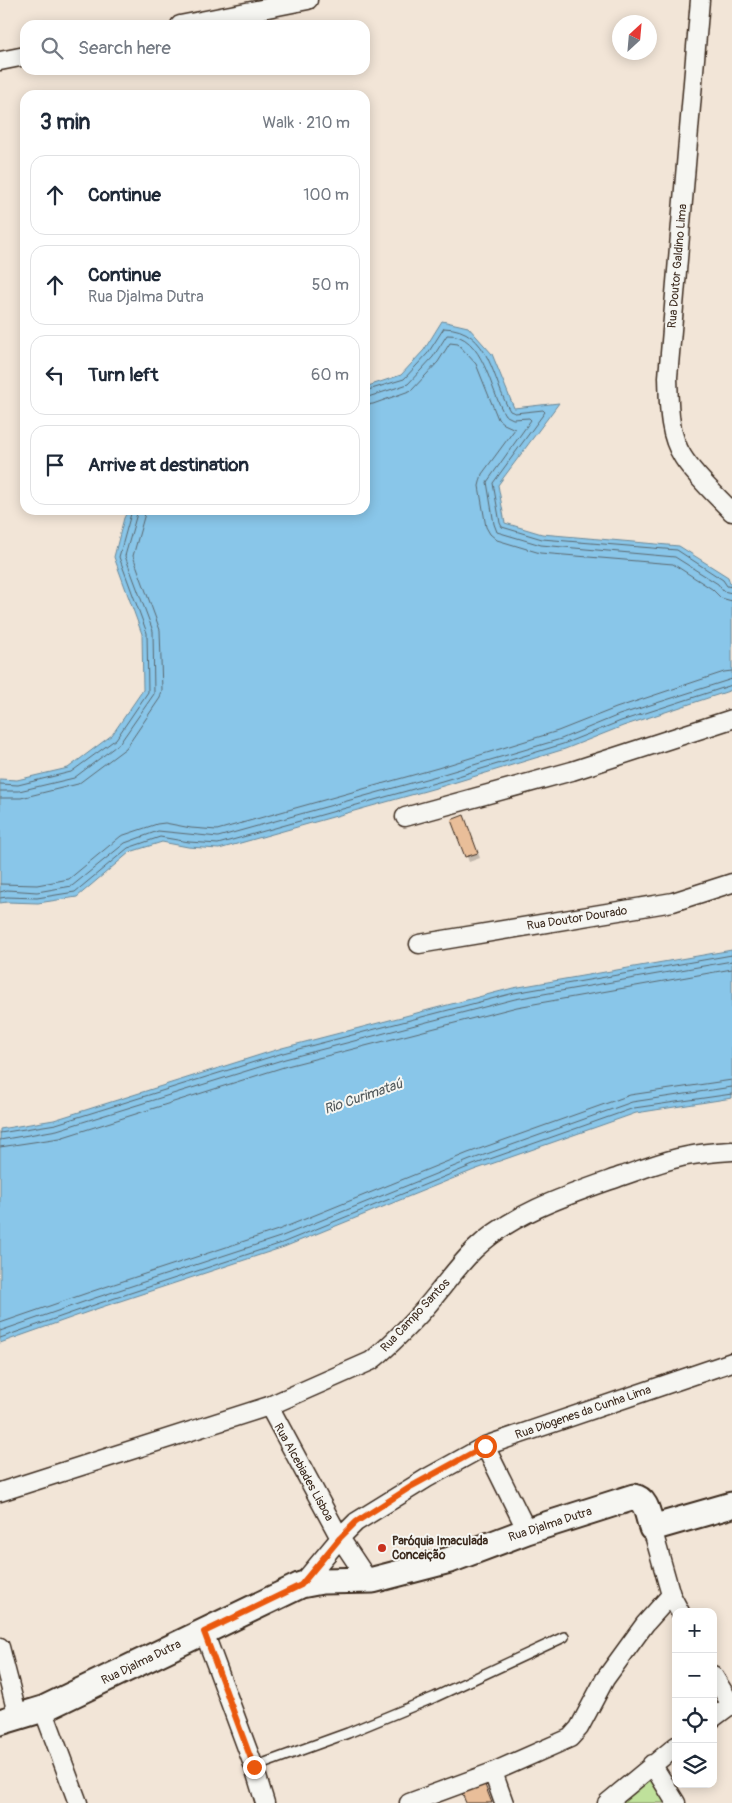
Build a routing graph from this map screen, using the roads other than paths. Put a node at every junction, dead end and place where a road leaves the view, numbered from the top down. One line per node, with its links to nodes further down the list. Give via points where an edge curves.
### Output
1 (308, 0): 3 (street)
2 (700, 0): 7 (street, Rua Doutor Galdino Lima, via 668,378 670,417 682,456)
3 (244, 6): 4 (street)
4 (197, 20)
5 (20, 57): 6 (street)
6 (0, 61)
7 (732, 512)
8 (732, 719): 9 (street, via 572,771)
9 (405, 817)
10 (732, 883): 11 (street, Rua Doutor Dourado, via 673,902)
11 (419, 944)
12 (732, 1150): 14 (street, Rua Campo Santos, via 684,1156 657,1164 530,1212 495,1233 475,1250 420,1314 371,1361)
13 (732, 1362): 15 (street, Rua Diogenes da Cunha Lima)
14 (269, 1406): 16 (street, Rua Campo Santos); 20 (street, Rua Alcebiades Lisboa)
15 (485, 1446): 19 (street); 20 (street, Rua Diogenes da Cunha Lima, via 384,1504 356,1522)
16 (0, 1492)
17 (732, 1505): 18 (main road)
18 (652, 1528): 19 (main road, Rua Djalma Dutra, via 643,1502 634,1497); 23 (street)
19 (527, 1531): 21 (main road, Rua Djalma Dutra, via 450,1560)
20 (340, 1538): 21 (street, Rua Alcebiades Lisboa); 22 (street, Rua Diogenes da Cunha Lima)
21 (368, 1580): 22 (main road, Rua Djalma Dutra)
22 (301, 1585): 25 (main road, Rua Djalma Dutra)
23 (671, 1595): 24 (street); 36 (street, via 605,1679 570,1738)
24 (678, 1608)
25 (204, 1632): 30 (main road, Rua Djalma Dutra); 35 (street)
26 (564, 1636): 35 (lane, via 435,1698)
27 (0, 1647): 32 (street)
28 (717, 1681): 29 (street)
29 (732, 1705): 31 (street)
30 (43, 1709): 32 (main road, Rua Djalma Dutra); 38 (street)
31 (717, 1715)
32 (9, 1720)
33 (672, 1749): 34 (street)
34 (652, 1764): 42 (street); 43 (street)
35 (254, 1767): 39 (street)
36 (493, 1772): 37 (street); 41 (street)
37 (444, 1797): 40 (street)
38 (78, 1803)
39 (265, 1803)
40 (409, 1803)
41 (504, 1803)
42 (606, 1803)
43 (676, 1803)

